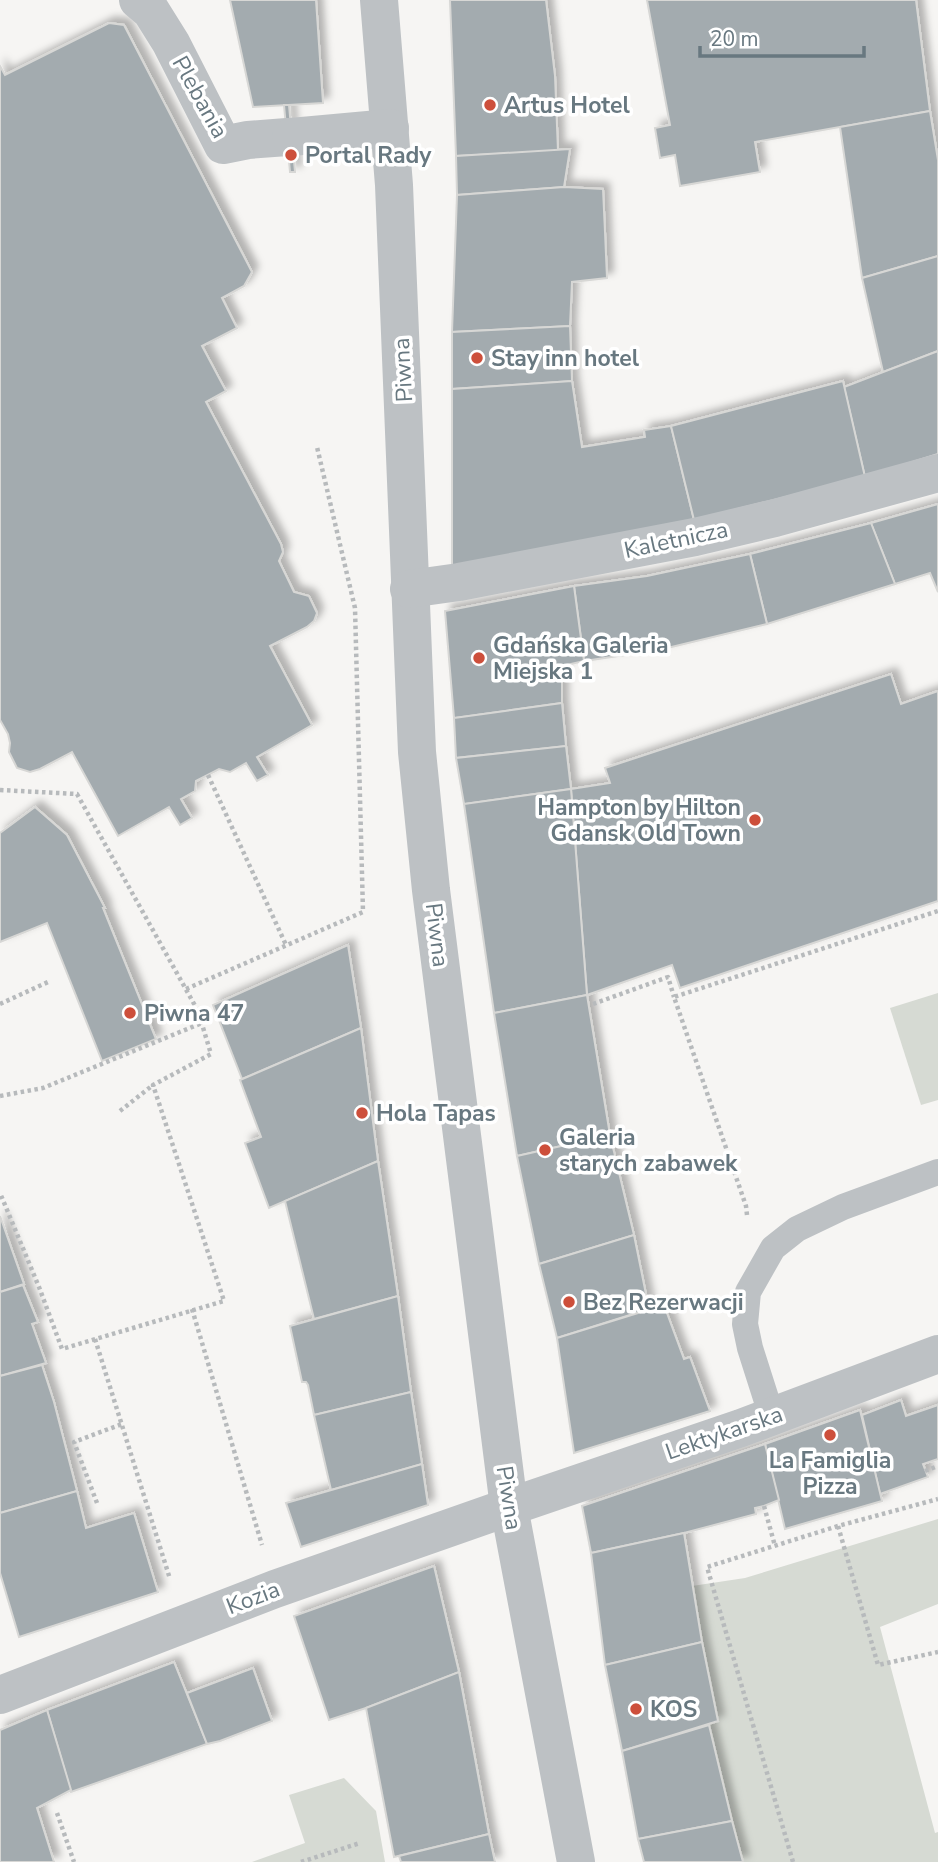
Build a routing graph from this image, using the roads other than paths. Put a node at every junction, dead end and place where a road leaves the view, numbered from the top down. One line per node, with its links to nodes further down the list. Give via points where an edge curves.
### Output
1 (138, 0): 3 (street, Plebania, via 151,11 171,43 223,145)
2 (379, 0): 3 (street, Piwna)
3 (390, 128): 5 (street, Piwna)
4 (938, 473): 5 (street, Kaletnicza, via 695,537)
5 (410, 589): 9 (street, Piwna, via 431,890)
6 (938, 1172): 8 (lane, via 843,1207 797,1229 773,1248 748,1292 745,1324)
7 (938, 1354): 8 (street, Lektykarska)
8 (772, 1417): 9 (street, Lektykarska)
9 (509, 1507): 10 (street, Kozia, via 265,1593); 11 (street, Piwna)
10 (0, 1695)
11 (576, 1862)

